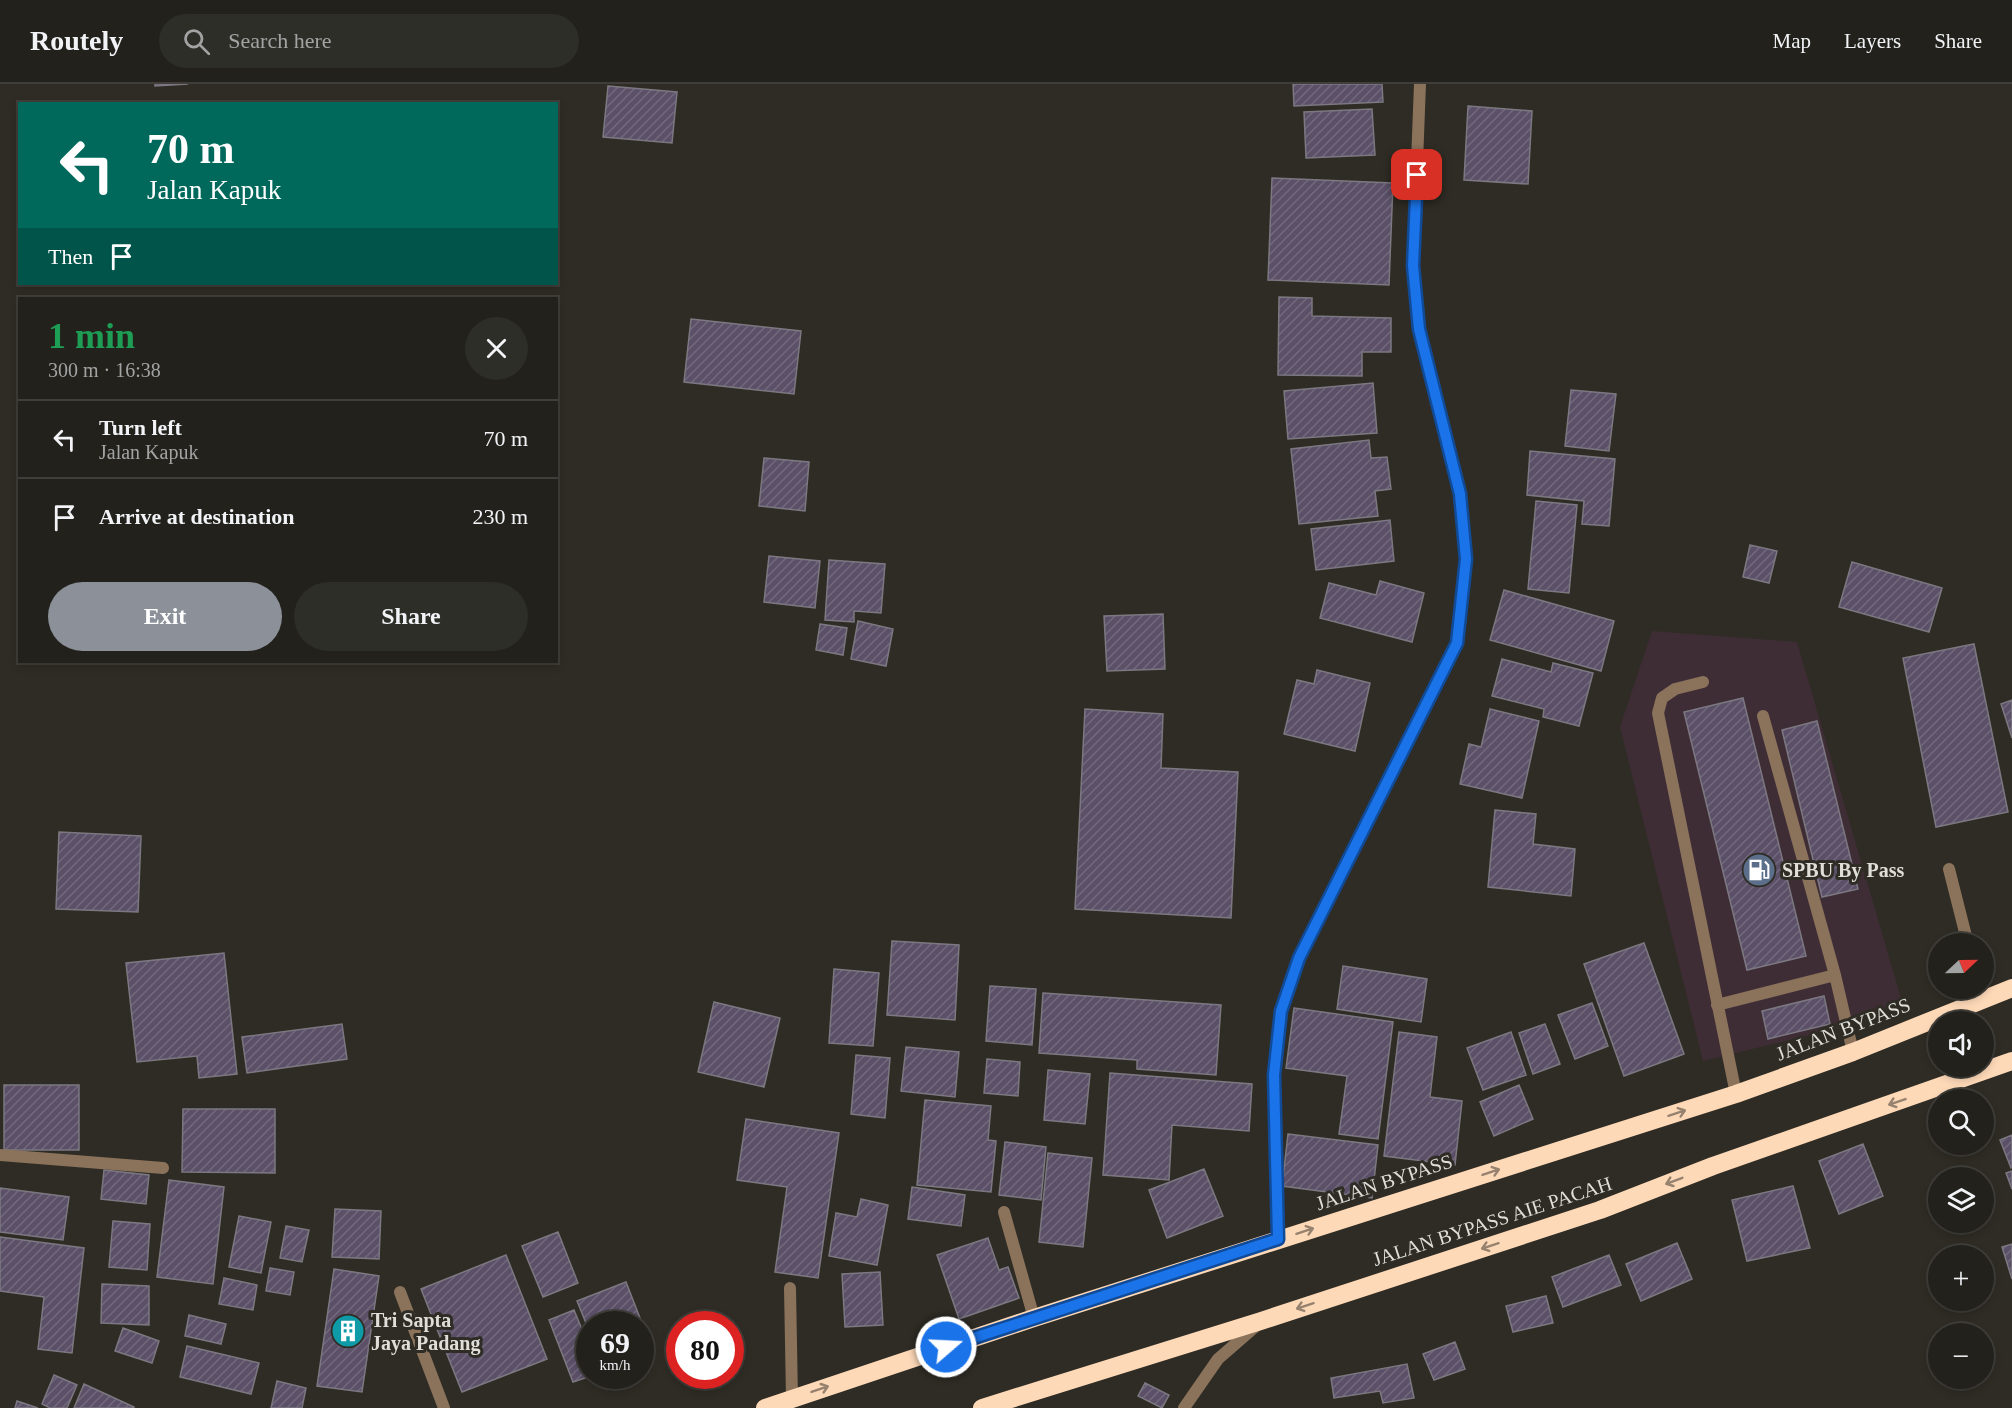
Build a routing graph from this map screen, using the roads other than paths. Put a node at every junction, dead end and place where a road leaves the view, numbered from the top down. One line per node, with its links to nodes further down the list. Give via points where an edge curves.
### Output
1 (1420, 84): 17 (street, via 1413,266 1419,329 1460,494 1466,559 1457,643 1299,958 1281,1011 1274,1075)
2 (1703, 682): 10 (street, via 1675,689 1662,698 1658,713)
3 (1763, 716): 6 (street)
4 (1949, 869): 5 (street)
5 (1965, 933)
6 (1835, 975): 10 (street); 11 (street)
7 (2012, 988): 8 (highway, JALAN BYPASS)
8 (1994, 991)
9 (1969, 999): 11 (highway, JALAN BYPASS)
10 (1717, 1005): 13 (street)
11 (1853, 1052): 13 (highway, JALAN BYPASS)
12 (2012, 1062): 21 (highway, JALAN BYPASS AIE PACAH, one-way to 21, via 1713,1166 1600,1210)
13 (1736, 1094): 17 (highway, JALAN BYPASS, one-way to 13)
14 (0, 1155): 15 (street)
15 (164, 1168)
16 (1004, 1212): 20 (street)
17 (1278, 1239): 20 (highway, JALAN BYPASS)
18 (790, 1288): 22 (street)
19 (400, 1292): 23 (street)
20 (1034, 1318): 22 (highway, JALAN BYPASS, one-way to 20)
21 (1261, 1321): 25 (highway, JALAN BYPASS AIE PACAH); 26 (street, via 1218,1359)
22 (792, 1399): 24 (highway, JALAN BYPASS)
23 (444, 1408)
24 (765, 1408)
25 (982, 1408)
26 (1184, 1408)

